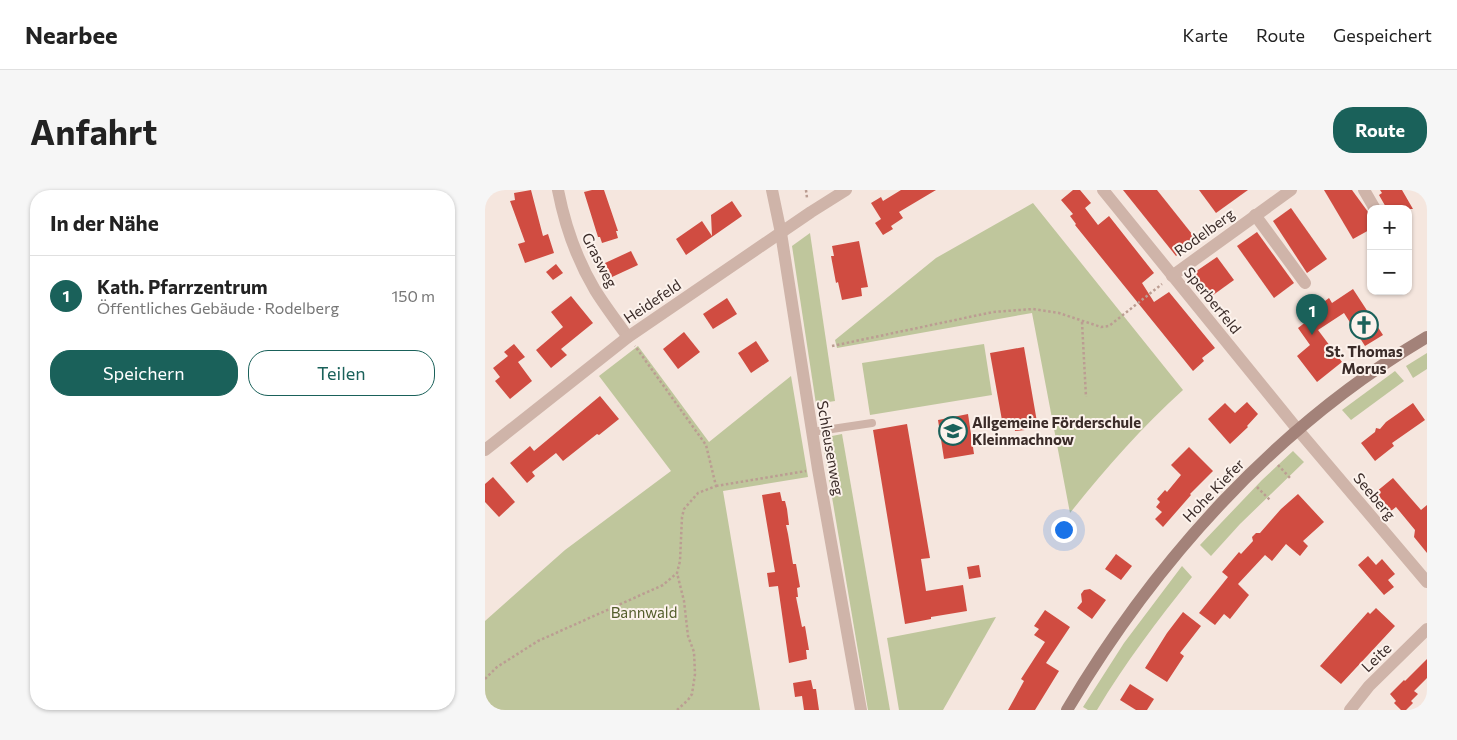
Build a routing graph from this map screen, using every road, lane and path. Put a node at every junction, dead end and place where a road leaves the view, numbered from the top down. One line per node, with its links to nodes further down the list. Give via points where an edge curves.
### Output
1 (558, 190): 13 (street, Grasweg, via 580,262)
2 (772, 190): 9 (street, Schleusenweg)
3 (846, 190): 9 (street, Heidefeld)
4 (1103, 190): 10 (street, Sperberfeld)
5 (1291, 190): 8 (street, Rodelberg)
6 (1364, 190): 7 (street)
7 (1373, 205)
8 (1255, 215): 10 (street, Rodelberg); 11 (street, Rodelberg)
9 (781, 232): 13 (street, Heidefeld); 19 (street, Schleusenweg)
10 (1172, 276): 12 (path, via 1109,326); 18 (street, Sperberfeld)
11 (1305, 283)
12 (1081, 322): 15 (path, via 1059,313 1033,309 993,312); 16 (path)
13 (628, 337): 20 (street, Heidefeld); 25 (path, via 706,445)
14 (1427, 337): 18 (street, Hohe Kiefer, via 1366,377)
15 (832, 346)
16 (1086, 397)
17 (872, 423): 19 (lane)
18 (1298, 430): 28 (street, Seeberg); 33 (street, Hohe Kiefer, via 1199,526 1128,616)
19 (812, 432): 22 (street, Schleusenweg)
20 (485, 450)
21 (1276, 463): 23 (path)
22 (818, 469): 25 (path); 32 (street, Schleusenweg)
23 (1291, 479)
24 (1254, 484): 26 (path)
25 (716, 486): 27 (path, via 698,494 684,509)
26 (1269, 500)
27 (677, 573): 30 (path, via 663,586 538,641 497,667); 31 (path, via 694,652 695,674 692,694)
28 (1427, 582)
29 (1427, 629): 34 (street, Leite, via 1369,686)
30 (485, 679)
31 (677, 710)
32 (861, 710)
33 (1067, 710)
34 (1350, 710)

